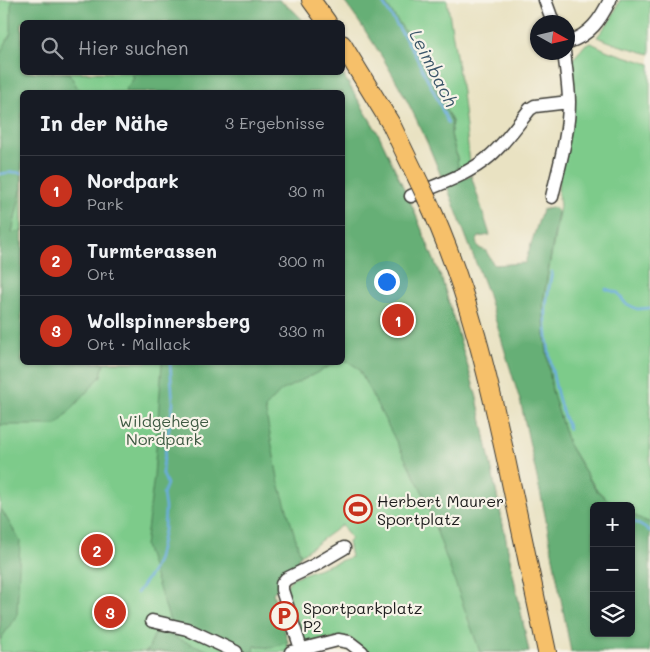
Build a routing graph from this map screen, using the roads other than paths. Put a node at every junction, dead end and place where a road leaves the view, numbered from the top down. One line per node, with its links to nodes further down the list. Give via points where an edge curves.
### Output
1 (300, 0): 6 (highway)
2 (311, 0): 7 (highway)
3 (545, 0): 5 (street)
4 (610, 0): 8 (street, via 593,27)
5 (550, 15)
6 (315, 20)
7 (326, 20)
8 (575, 39)
9 (345, 49): 13 (highway, via 387,116)
10 (565, 60): 12 (street)
11 (345, 67): 13 (highway)
12 (569, 102): 13 (street, via 530,109 491,155 452,179); 14 (street)
13 (418, 194): 20 (highway, via 456,301 479,384); 21 (highway, via 445,242 469,310 490,386)
14 (552, 197)
15 (344, 548): 17 (street, via 282,584)
16 (152, 620): 18 (street, via 187,630)
17 (296, 651): 19 (street, via 338,640 349,642)
18 (236, 652)
19 (362, 652)
20 (536, 652)
21 (546, 652)

